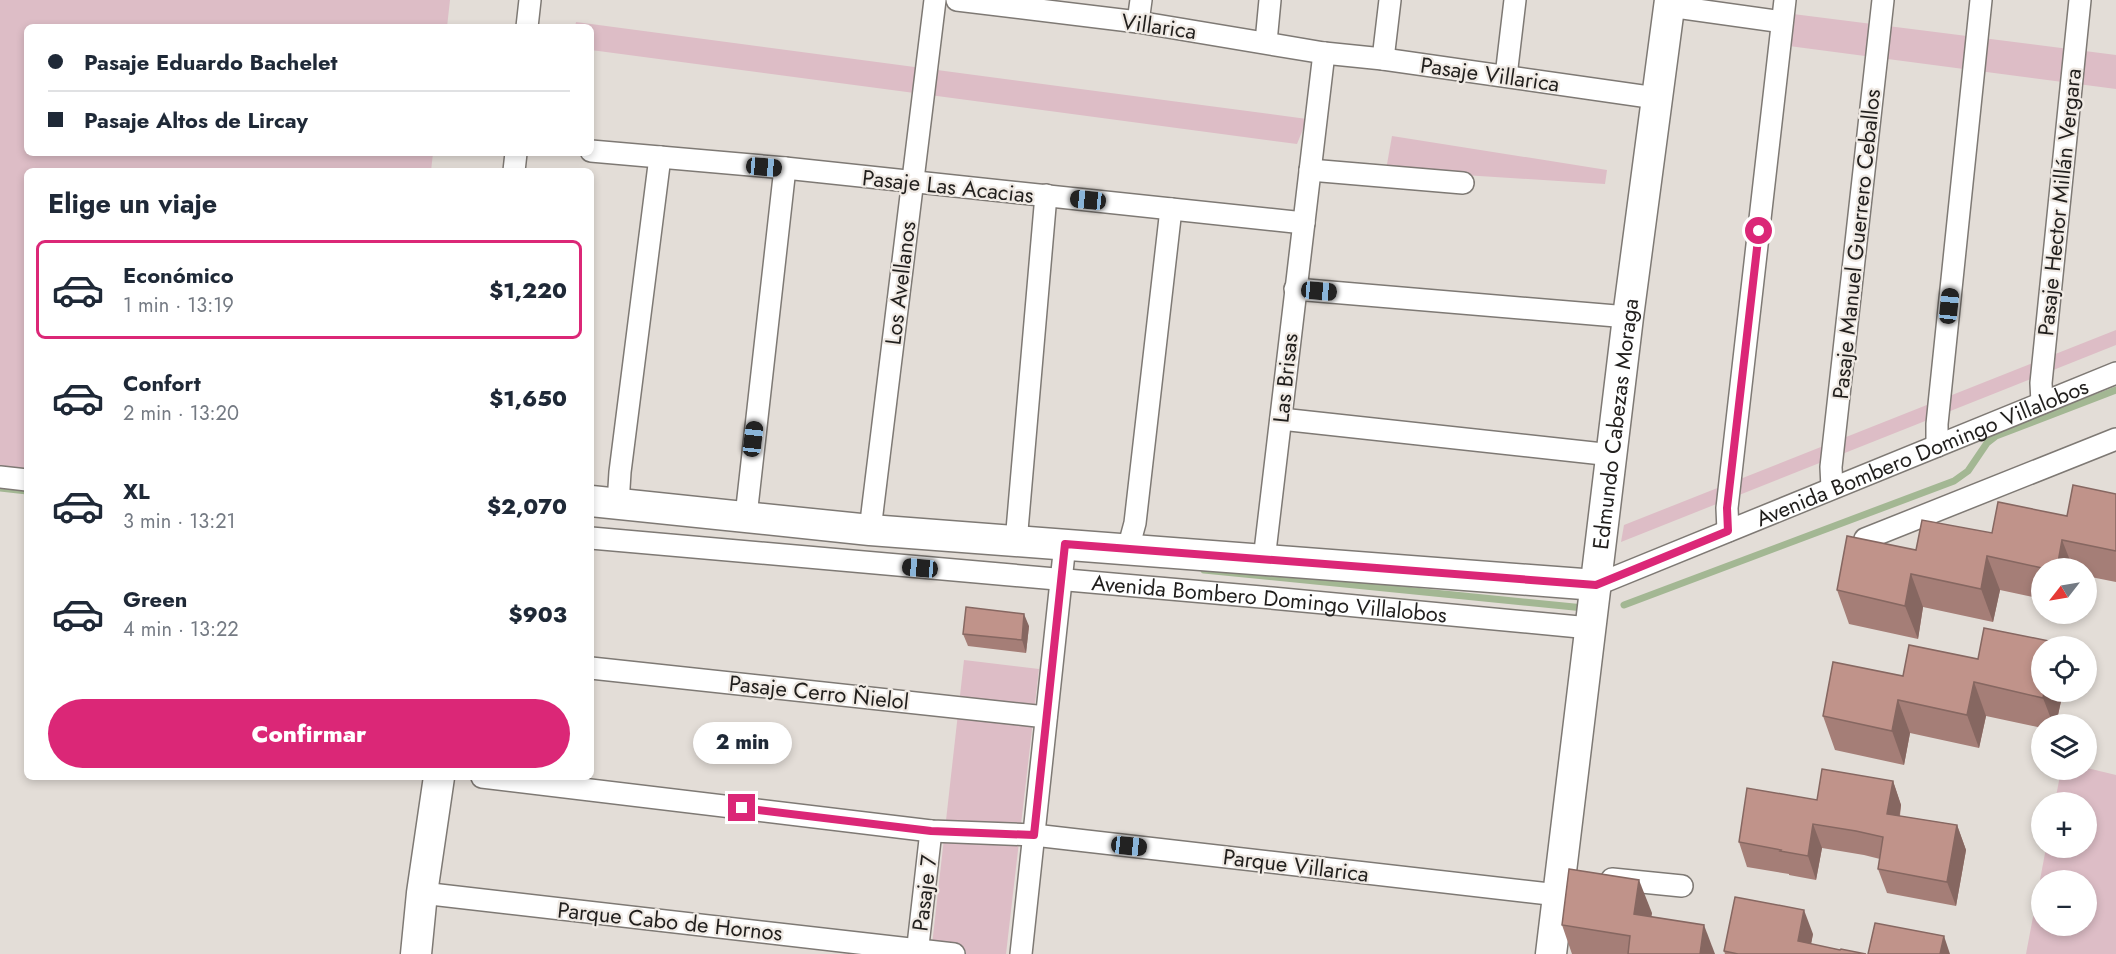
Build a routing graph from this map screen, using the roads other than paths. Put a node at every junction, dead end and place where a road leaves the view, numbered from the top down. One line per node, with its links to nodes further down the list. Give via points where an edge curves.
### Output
1 (530, 0): 16 (street)
2 (935, 0): 26 (street, Los Avellanos)
3 (957, 0): 13 (street, Villarica)
4 (1141, 0): 14 (street)
5 (1270, 0): 17 (street)
6 (1390, 0): 19 (street)
7 (1515, 0): 20 (street)
8 (1785, 0): 15 (street)
9 (1883, 0): 41 (street, Pasaje Manuel Guerrero Ceballos, via 1831,466)
10 (1981, 0): 37 (street, via 1936,424)
11 (2080, 0): 34 (street, Pasaje Hector Millán Vergara)
12 (1669, 3): 15 (street); 21 (street, Edmundo Cabezas Moraga)
13 (1032, 4): 14 (street, Villarica)
14 (1138, 22): 17 (street, Villarica)
15 (1782, 22): 45 (street, via 1727,508)
16 (527, 24)
17 (1266, 42): 18 (street, Villarica)
18 (1324, 53): 19 (street, Pasaje Villarica); 25 (street, Las Brisas)
19 (1383, 59): 20 (street, Pasaje Villarica)
20 (1506, 76): 21 (street, Pasaje Villarica)
21 (1656, 98): 32 (street, Edmundo Cabezas Moraga)
22 (594, 151): 23 (street, Pasaje Las Acacias)
23 (660, 157): 24 (street, Pasaje Las Acacias); 42 (street, via 620,472)
24 (785, 168): 26 (street, Pasaje Las Acacias); 43 (street)
25 (1310, 170): 27 (street); 30 (street, Las Brisas)
26 (912, 183): 28 (street, Pasaje Las Acacias); 44 (street, Los Avellanos)
27 (1463, 183)
28 (1046, 195): 29 (street, Pasaje Las Acacias); 48 (street)
29 (1171, 209): 30 (street, Pasaje Las Acacias); 50 (street, via 1135,523)
30 (1304, 223): 31 (street, Las Brisas)
31 (1295, 289): 32 (street); 35 (street, Las Brisas)
32 (1628, 317): 38 (street, Edmundo Cabezas Moraga)
33 (2116, 373): 34 (street, Avenida Bombero Domingo Villalobos)
34 (2042, 403): 37 (street, Avenida Bombero Domingo Villalobos)
35 (1281, 419): 38 (street); 51 (street, Las Brisas)
36 (2116, 439): 47 (street)
37 (1937, 446): 41 (street, Avenida Bombero Domingo Villalobos)
38 (1612, 455): 53 (street, Edmundo Cabezas Moraga)
39 (0, 477): 40 (street)
40 (24, 480)
41 (1832, 489): 45 (street, Avenida Bombero Domingo Villalobos)
42 (604, 502): 43 (street, Avenida Bombero Domingo Villalobos)
43 (746, 516): 44 (street, Avenida Bombero Domingo Villalobos)
44 (870, 530): 48 (street, Avenida Bombero Domingo Villalobos)
45 (1728, 531): 53 (street, Avenida Bombero Domingo Villalobos)
46 (594, 538): 52 (street, Avenida Bombero Domingo Villalobos)
47 (1865, 539)
48 (1016, 542): 49 (street, Avenida Bombero Domingo Villalobos)
49 (1065, 544): 50 (street, Avenida Bombero Domingo Villalobos); 52 (street)
50 (1128, 549): 51 (street, Avenida Bombero Domingo Villalobos)
51 (1264, 560): 53 (street, Avenida Bombero Domingo Villalobos)
52 (1060, 581): 54 (street, Avenida Bombero Domingo Villalobos); 56 (street)
53 (1596, 585): 54 (street, Edmundo Cabezas Moraga)
54 (1590, 628): 61 (street, Edmundo Cabezas Moraga)
55 (594, 668): 56 (street, Pasaje Cerro Ñielol)
56 (1046, 717): 60 (street)
57 (439, 780): 63 (street)
58 (507, 780): 59 (street, Parque Villarica)
59 (931, 831): 60 (street, Parque Villarica); 64 (street, Pasaje 7)
60 (1034, 835): 61 (street, Parque Villarica); 67 (street)
61 (1574, 880): 62 (street, Parque Villarica); 68 (street, Edmundo Cabezas Moraga)
62 (1682, 886)
63 (422, 893): 64 (street, Parque Cabo de Hornos); 65 (street)
64 (917, 952): 66 (street, Parque Cabo de Hornos)
65 (416, 954)
66 (954, 954)
67 (1021, 954)
68 (1551, 954)

